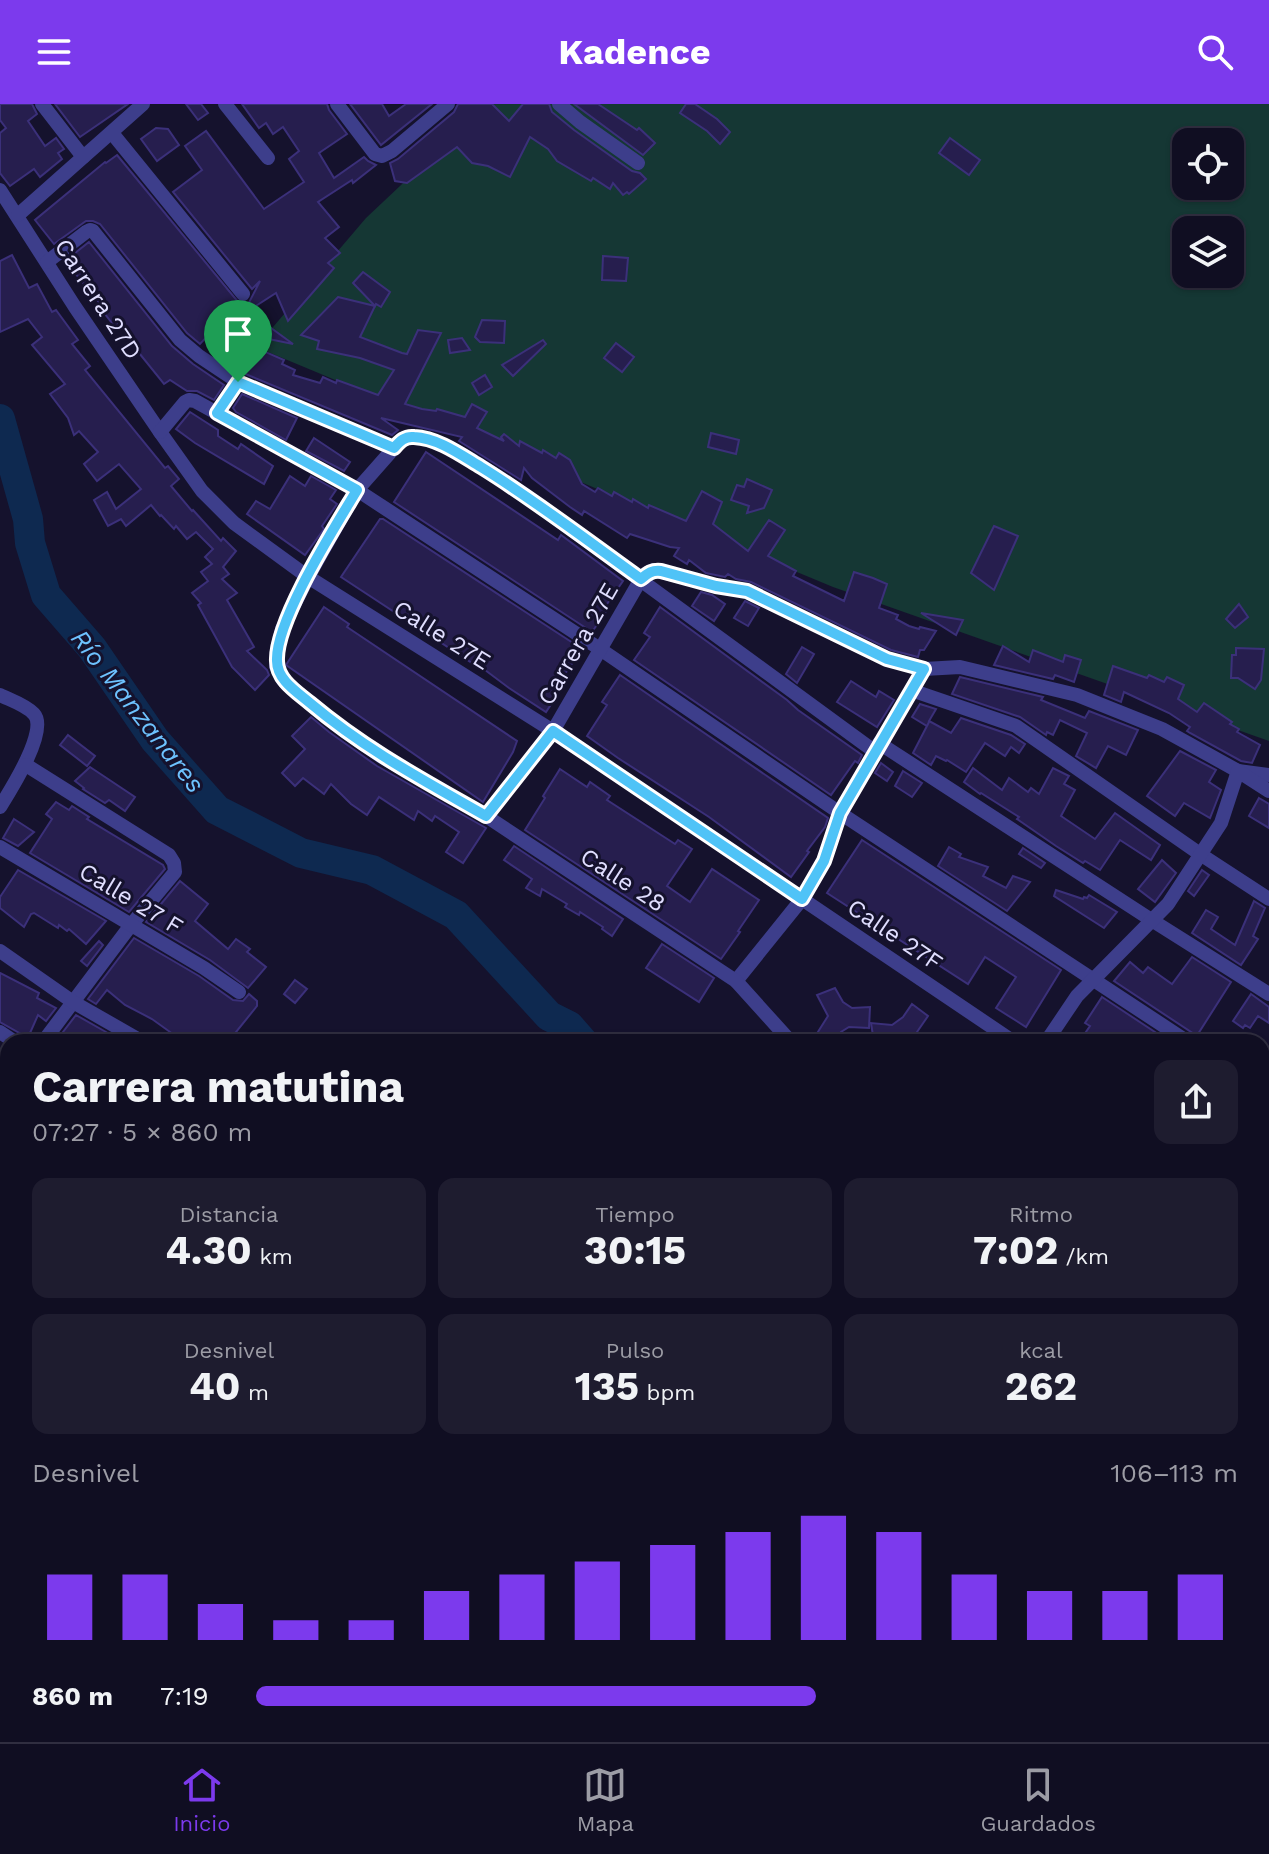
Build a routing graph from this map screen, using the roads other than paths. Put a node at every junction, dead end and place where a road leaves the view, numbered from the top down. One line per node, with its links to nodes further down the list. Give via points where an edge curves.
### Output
1 (42, 104): 8 (street)
2 (225, 104): 9 (street)
3 (337, 104): 4 (street, via 382,156)
4 (448, 104)
5 (559, 104): 10 (street)
6 (135, 106): 7 (street)
7 (112, 133): 8 (street); 14 (street)
8 (83, 157): 12 (street)
9 (268, 158)
10 (638, 163)
11 (0, 190): 12 (street, Carrera 27D)
12 (18, 215): 13 (street, Carrera 27D)
13 (47, 262): 15 (street, via 93,231 180,340); 17 (street, Carrera 27D)
14 (243, 294)
15 (238, 382): 16 (street); 18 (street)
16 (217, 413): 17 (street, via 189,400); 19 (street)
17 (160, 432): 20 (street, Carrera 27D, via 202,491 234,523)
18 (394, 448): 19 (street); 21 (street, via 410,436 452,449)
19 (357, 490): 20 (street); 22 (street)
20 (308, 577): 26 (street, Calle 27E); 34 (street, via 282,629 276,666 283,680 382,757)
21 (641, 579): 22 (street, Carrera 27E); 23 (street, via 654,570 747,591 887,659); 27 (street)
22 (600, 649): 26 (street, Carrera 27E); 33 (street)
23 (924, 669): 24 (street); 29 (street, via 960,667 1077,695 1162,729)
24 (911, 690): 27 (street); 36 (street, via 1016,726)
25 (0, 695): 28 (street, via 37,717)
26 (553, 731): 34 (street, Carrera 27E); 37 (street, Calle 27F)
27 (877, 747): 33 (street); 39 (street)
28 (26, 765): 32 (street); 40 (street, via 169,855 175,872)
29 (1238, 771): 30 (street); 31 (street); 36 (street, via 1221,823)
30 (1269, 775)
31 (1269, 791)
32 (0, 807)
33 (840, 813): 37 (street, via 824,861); 42 (street)
34 (486, 816): 43 (street, Calle 28)
35 (0, 847): 40 (street, Calle 27 F)
36 (1200, 854): 38 (street); 39 (street)
37 (802, 899): 43 (street); 50 (street, Calle 27F)
38 (1269, 899)
39 (1153, 921): 42 (street); 45 (street)
40 (131, 925): 44 (street, Calle 27 F); 46 (street)
41 (0, 951): 46 (street)
42 (1095, 980): 51 (street); 52 (street)
43 (736, 981): 49 (street, Calle 28)
44 (239, 992)
45 (1269, 994)
46 (73, 1002): 47 (street); 48 (street)
47 (49, 1034)
48 (129, 1034)
49 (784, 1034)
50 (1002, 1034)
51 (1051, 1034)
52 (1176, 1034)

